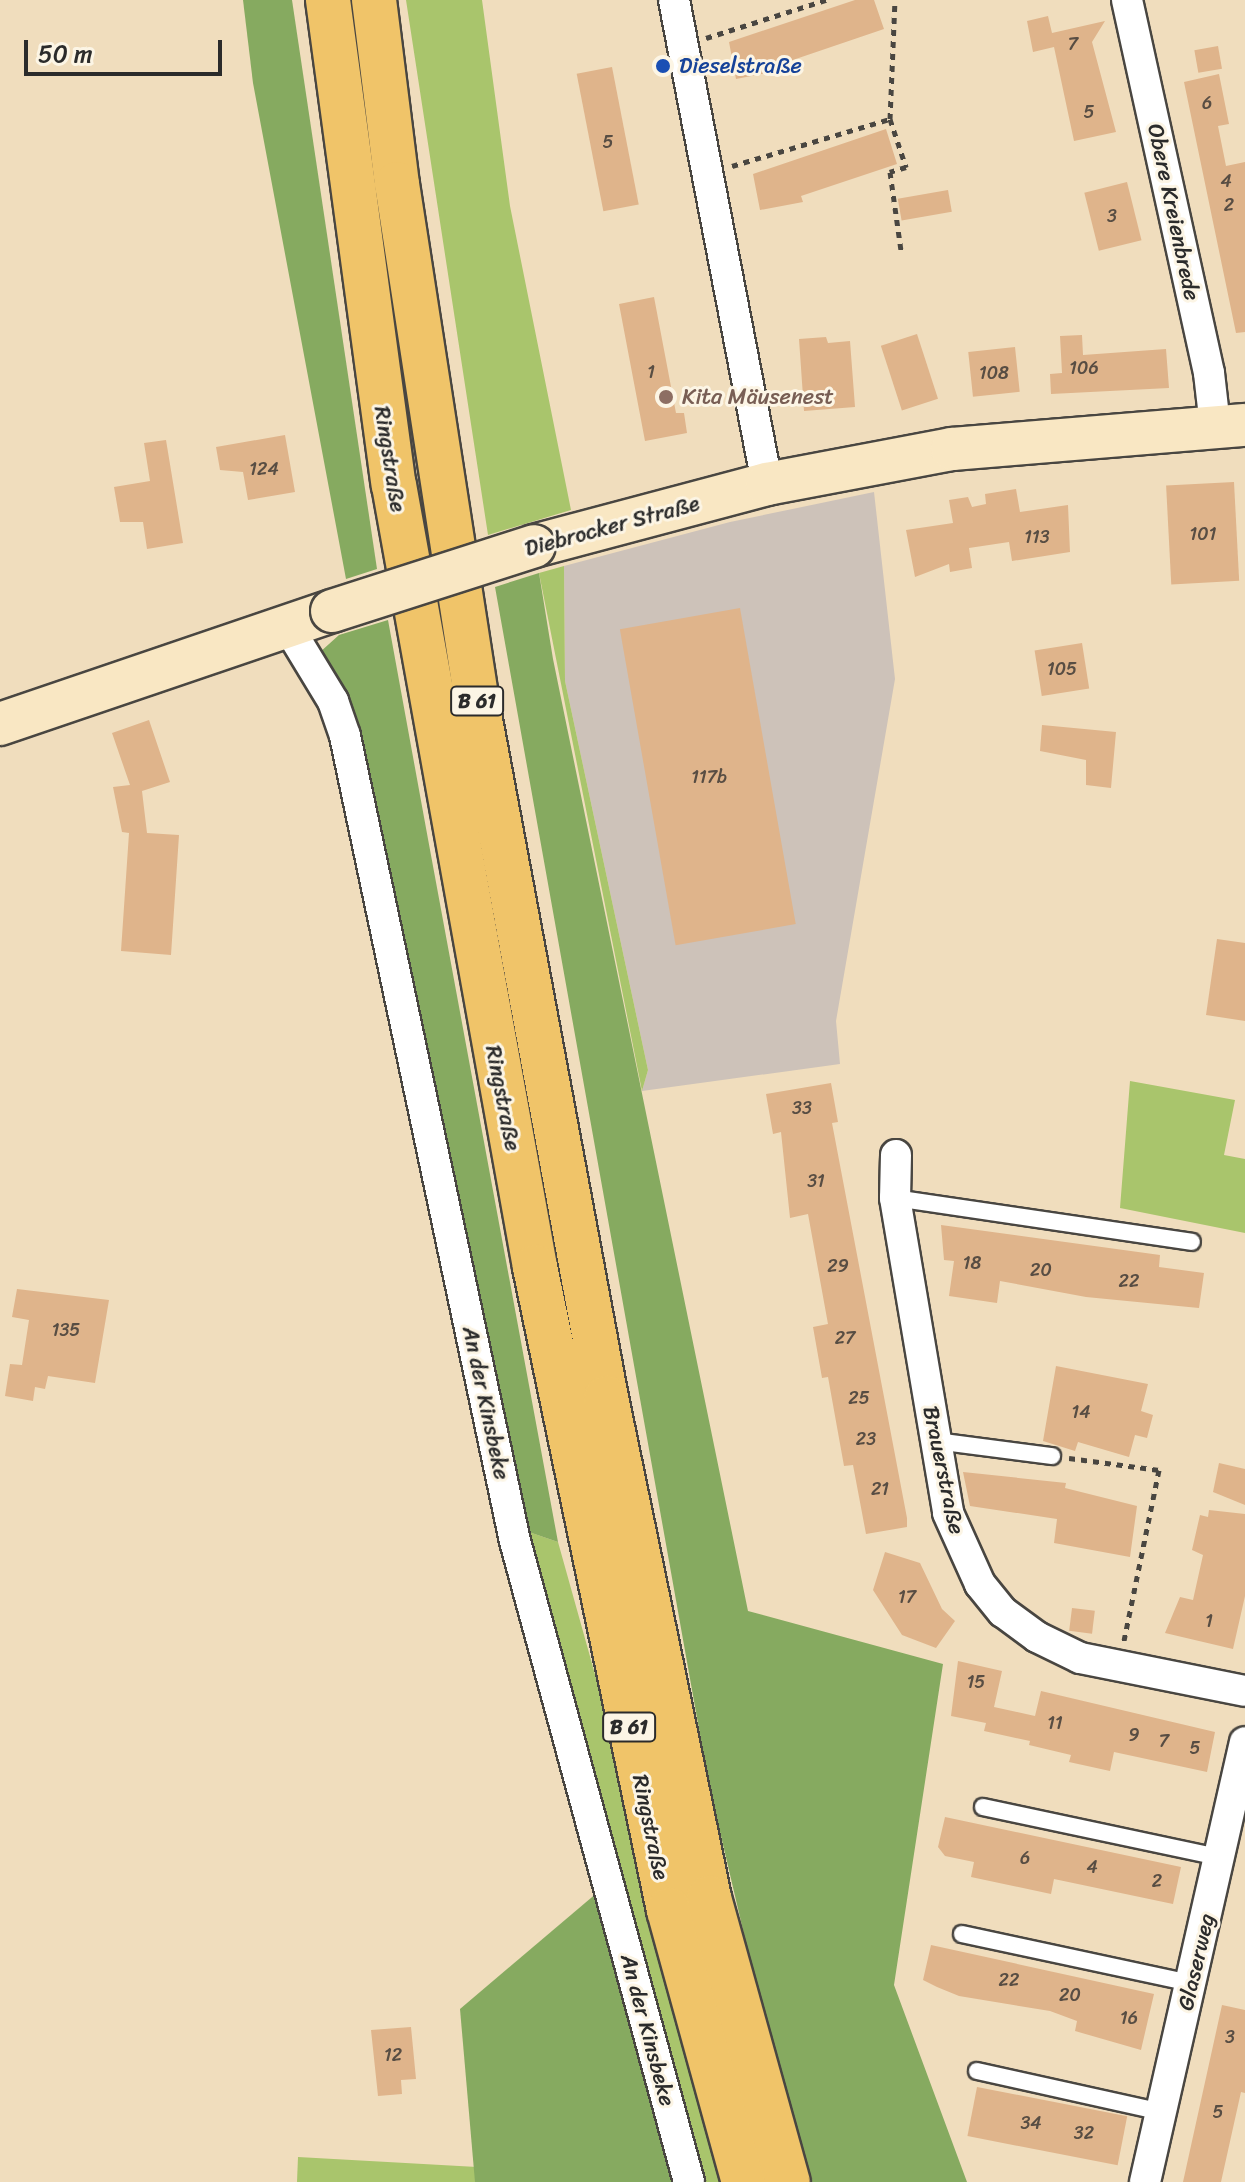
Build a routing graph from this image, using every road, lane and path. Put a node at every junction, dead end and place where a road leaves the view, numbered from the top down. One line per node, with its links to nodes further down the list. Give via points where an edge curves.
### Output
1 (328, 0): 30 (highway, Ringstraße / B 61, via 394,485 532,1252 669,1910)
2 (374, 0): 31 (highway, Ringstraße / B 61, via 478,709 606,1398 709,1898)
3 (674, 0): 7 (street)
4 (826, 0): 7 (path)
5 (895, 0): 8 (path)
6 (1127, 0): 11 (street, Obere Kreienbrede, via 1209,373)
7 (681, 44): 9 (street)
8 (890, 119): 9 (path, via 768,159); 10 (path, via 906,167 890,172)
9 (703, 172): 12 (street)
10 (901, 250)
11 (1230, 425): 12 (main road, Diebrocker Straße, via 952,449)
12 (767, 484): 13 (main road, Diebrocker Straße, bridge, via 534,546)
13 (288, 627): 14 (main road, Diebrocker Straße); 29 (street, An der Kinsbeke, via 333,701 345,736 515,1541)
14 (0, 724)
15 (896, 1155): 16 (street, Brauerstraße)
16 (895, 1198): 17 (lane); 18 (street, Brauerstraße)
17 (1192, 1242)
18 (936, 1441): 19 (lane); 20 (street, Brauerstraße, via 948,1513 980,1584 1003,1612 1037,1637 1080,1658)
19 (1052, 1456): 20 (path, via 1159,1470)
20 (1118, 1667): 21 (street, Brauerstraße)
21 (1245, 1691)
22 (1245, 1742): 24 (street, Glaserweg)
23 (983, 1807): 24 (lane)
24 (1219, 1857): 26 (street, Glaserweg)
25 (962, 1934): 26 (lane)
26 (1191, 1983): 28 (street, Glaserweg)
27 (977, 2071): 28 (lane)
28 (1162, 2112): 32 (street, Glaserweg)
29 (689, 2182)
30 (744, 2182)
31 (788, 2182)
32 (1145, 2182)

